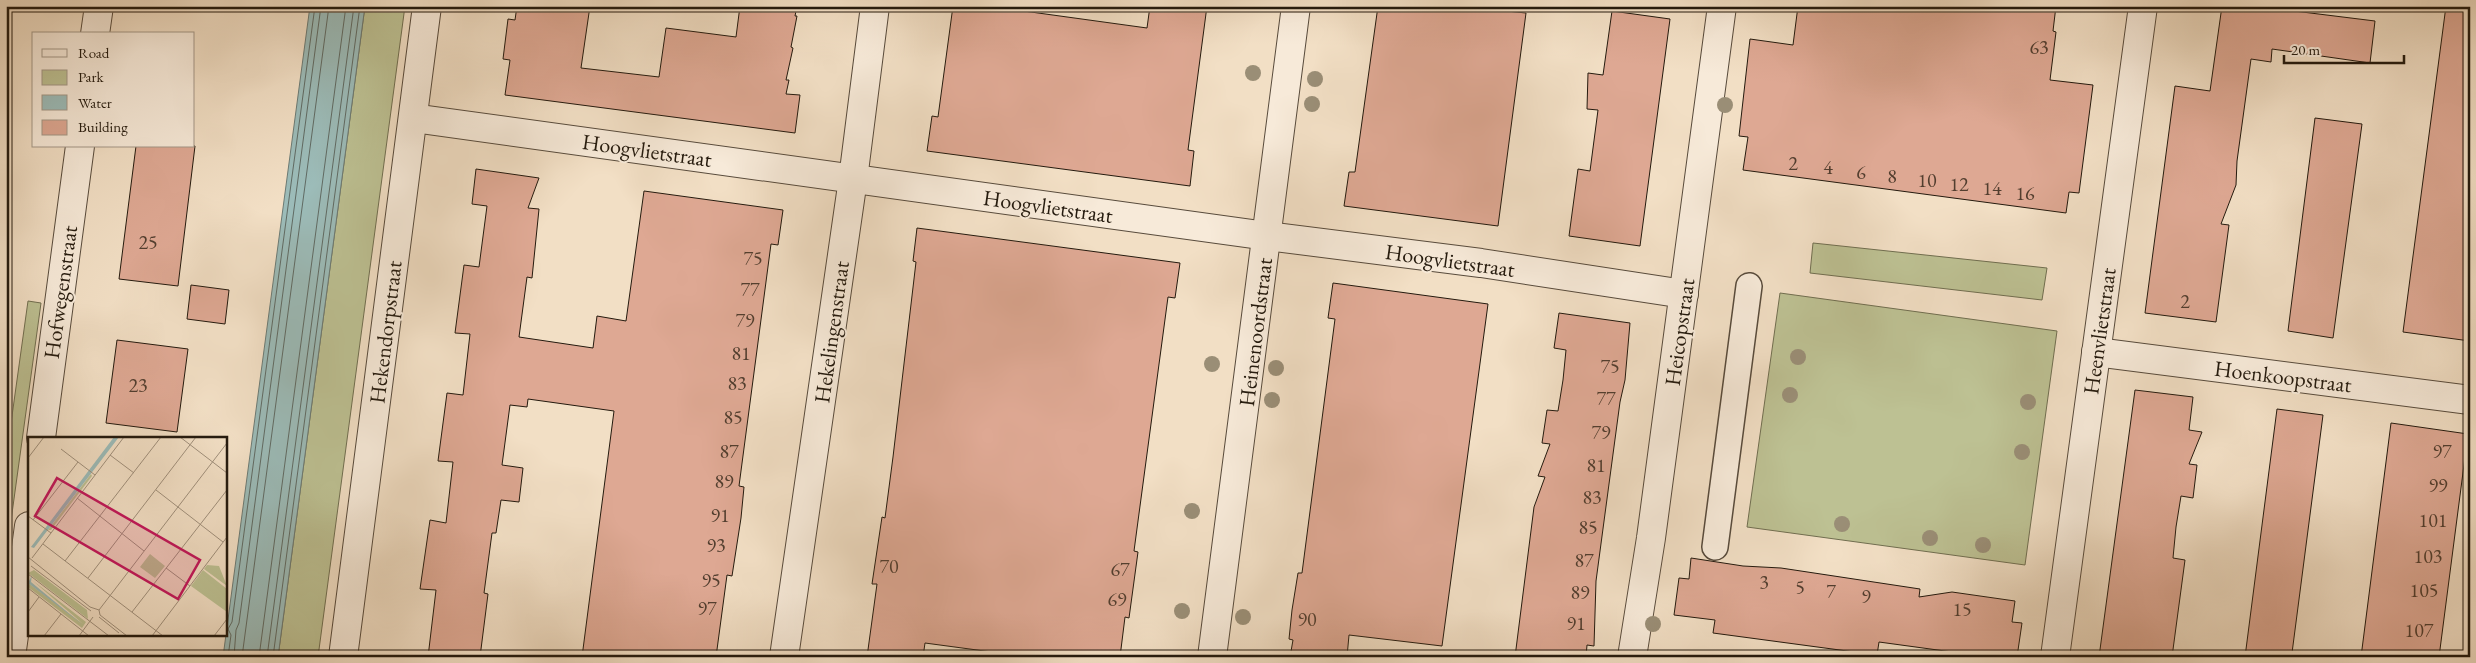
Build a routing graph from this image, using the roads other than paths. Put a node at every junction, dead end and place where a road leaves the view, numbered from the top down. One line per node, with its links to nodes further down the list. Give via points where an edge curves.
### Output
1 (99, 6): 7 (street)
2 (427, 6): 8 (street, Hekendorpstraat)
3 (875, 6): 10 (street, Hekelingenstraat)
4 (1296, 6): 11 (street, Heinenoordstraat)
5 (1722, 6): 13 (street, Heicopstraat)
6 (2143, 6): 14 (street, Heenvlietstraat)
7 (95, 32)
8 (413, 118): 10 (street, Hoogvlietstraat); 20 (street, Hekendorpstraat)
9 (80, 148): 16 (street, Hofwegenstraat)
10 (853, 179): 11 (street, Hoogvlietstraat); 21 (street, Hekelingenstraat)
11 (1267, 236): 13 (street, Hoogvlietstraat, via 1481,263); 22 (street, Heinenoordstraat)
12 (1749, 286): 18 (street)
13 (1684, 294): 23 (street, Heicopstraat)
14 (2096, 352): 15 (street, Hoenkoopstraat); 24 (street, Heenvlietstraat)
15 (2470, 400)
16 (41, 437)
17 (28, 533): 19 (street)
18 (1715, 547)
19 (11, 657)
20 (343, 657)
21 (784, 657)
22 (1212, 657)
23 (1632, 657)
24 (2055, 657)

